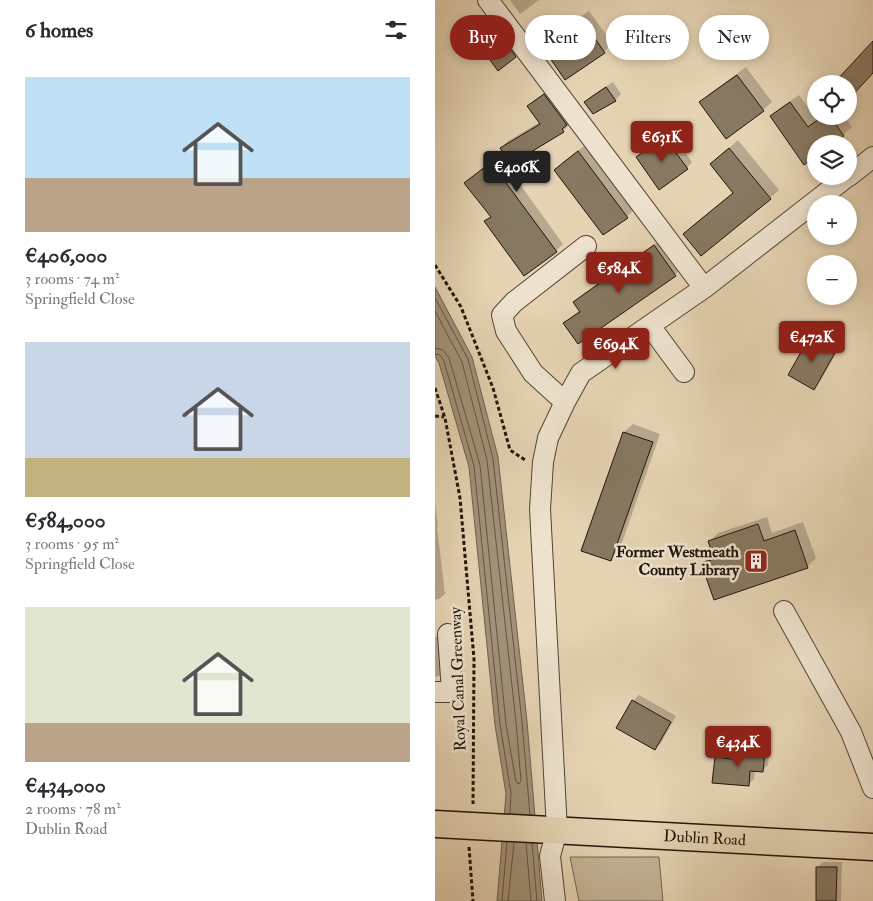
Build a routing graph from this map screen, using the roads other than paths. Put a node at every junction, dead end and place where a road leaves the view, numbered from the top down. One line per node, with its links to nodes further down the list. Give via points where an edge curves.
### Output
1 (488, 0): 6 (street)
2 (873, 157): 3 (street)
3 (857, 169)
4 (836, 185): 6 (street)
5 (586, 246): 9 (street, via 513,302 502,315 506,331 533,373)
6 (704, 288): 7 (street)
7 (649, 326): 8 (street); 9 (street, via 581,373)
8 (684, 372)
9 (565, 402): 15 (street, via 548,438 540,509)
10 (784, 611): 13 (street, via 851,732)
11 (448, 634): 12 (street, via 452,692)
12 (435, 692)
13 (873, 788)
14 (435, 824): 15 (main road, Dublin Road)
15 (547, 830): 16 (main road, Dublin Road); 17 (street)
16 (873, 846)
17 (555, 901)

